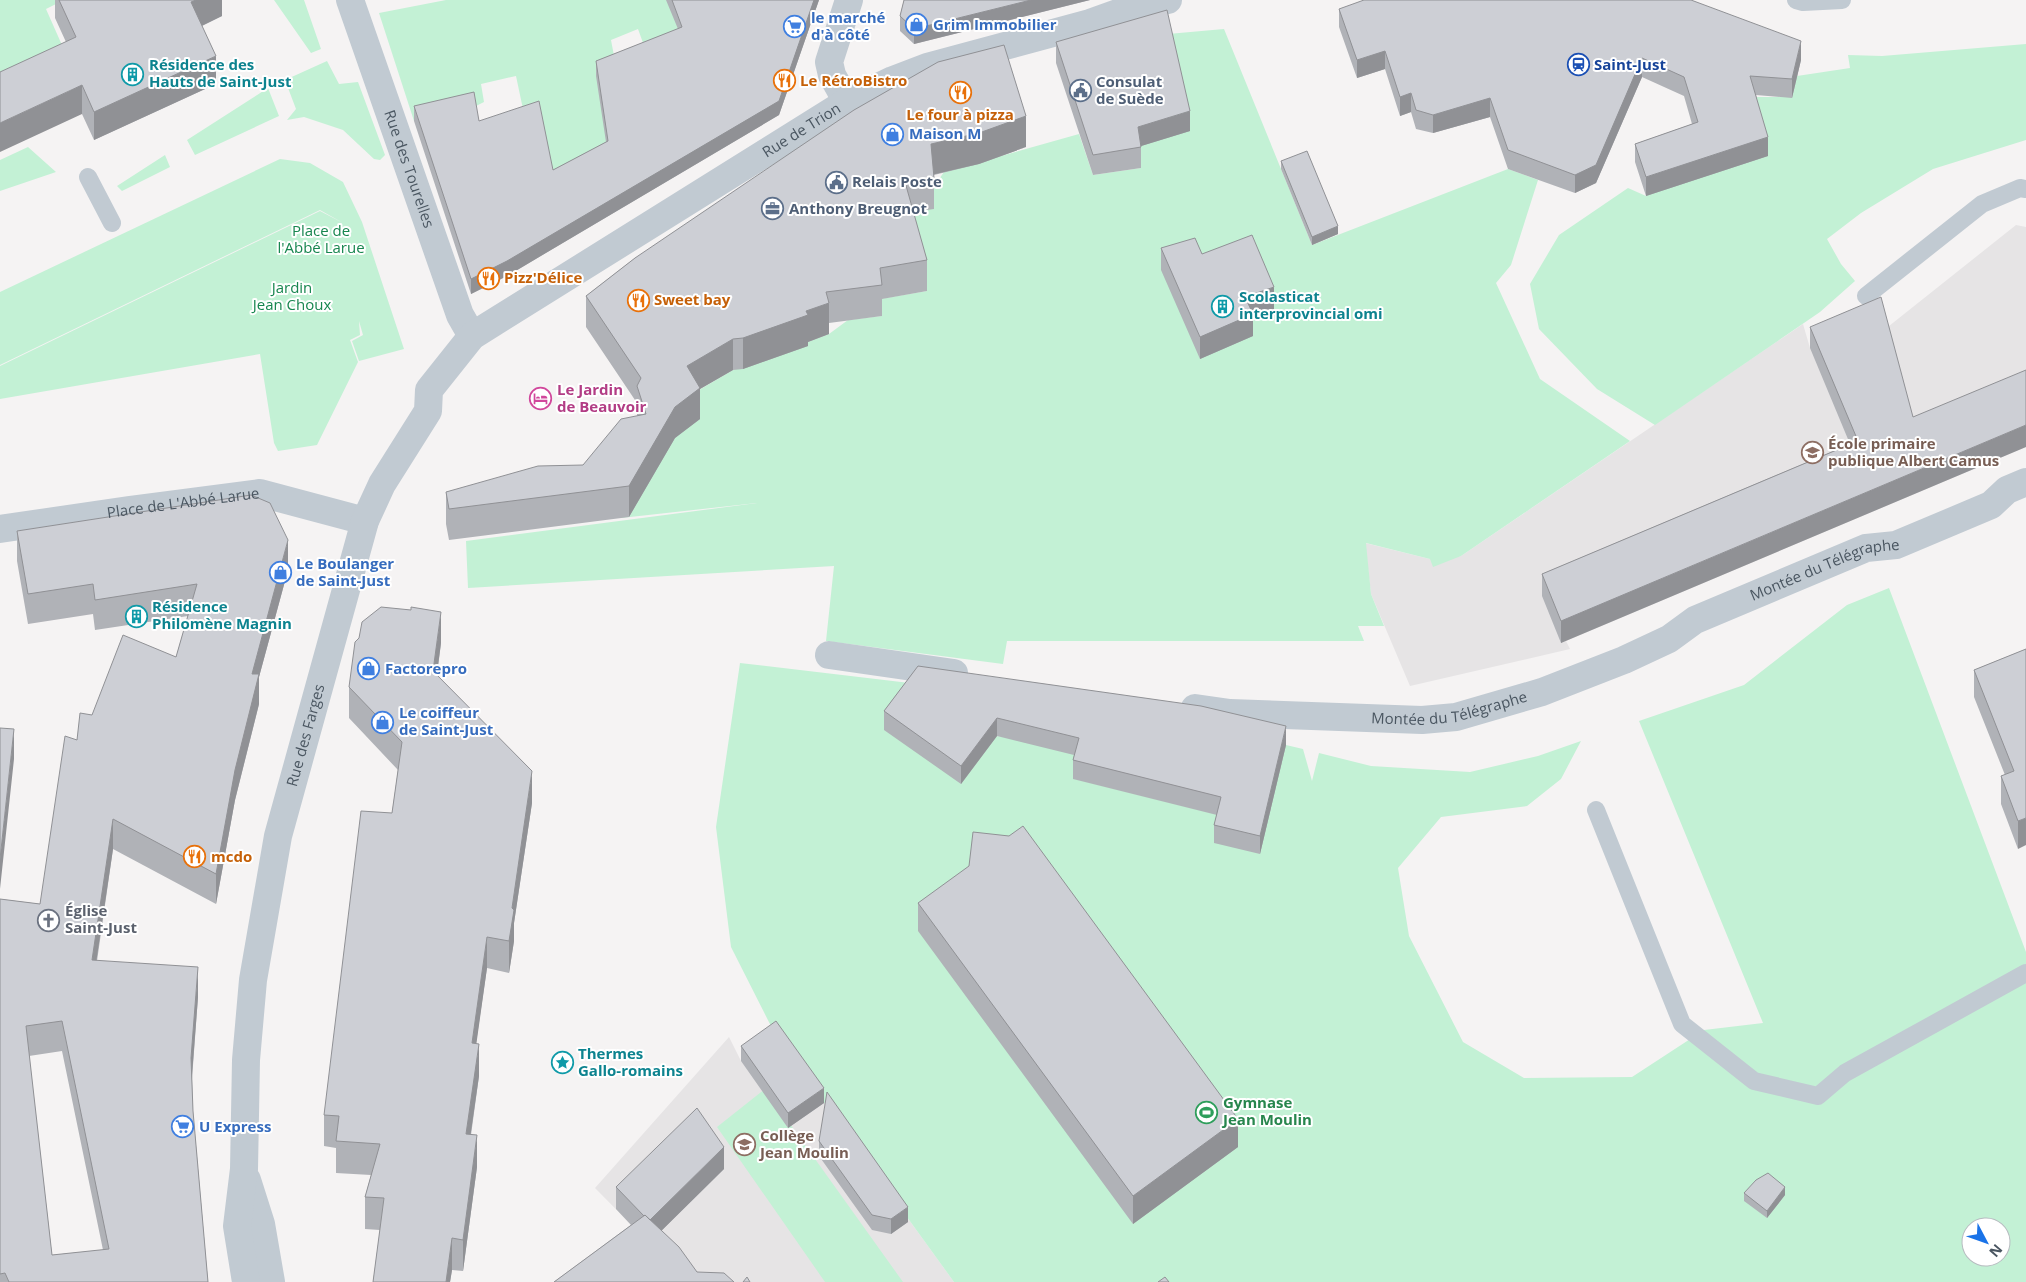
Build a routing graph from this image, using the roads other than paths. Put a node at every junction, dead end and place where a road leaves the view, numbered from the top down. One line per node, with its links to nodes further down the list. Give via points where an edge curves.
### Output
1 (350, 0): 11 (street, Rue des Tourelles, via 460,315)
2 (849, 0): 6 (street, via 829,62)
3 (1168, 0): 6 (street, Rue de Trion, via 927,67)
4 (1796, 0): 5 (lane)
5 (1842, 0)
6 (847, 102): 11 (street, Rue de Trion)
7 (88, 177): 9 (lane)
8 (2026, 189): 10 (lane, via 2020,188 1982,204)
9 (112, 223)
10 (1866, 296)
11 (472, 336): 13 (street, Rue des Farges, via 429,390 428,411 382,484)
12 (2026, 482): 17 (street, Montée du Télégraphe, via 2007,490 1991,505 1896,545 1866,548 1695,620 1669,639 1624,660 1542,692 1456,716 1422,720 1230,713)
13 (364, 521): 14 (street, Place de L'Abbé Larue, via 260,493); 20 (street, Rue des Farges, via 278,836 253,980 246,1060)
14 (0, 529)
15 (829, 655): 16 (street)
16 (976, 676)
17 (1172, 705)
18 (1596, 810): 19 (lane, via 1682,1024 1754,1081 1818,1096 1845,1073)
19 (2026, 973)
20 (244, 1169): 21 (street, Rue des Farges, via 238,1226); 22 (street, Rue des Farges, via 261,1224)
21 (246, 1282)
22 (271, 1282)

